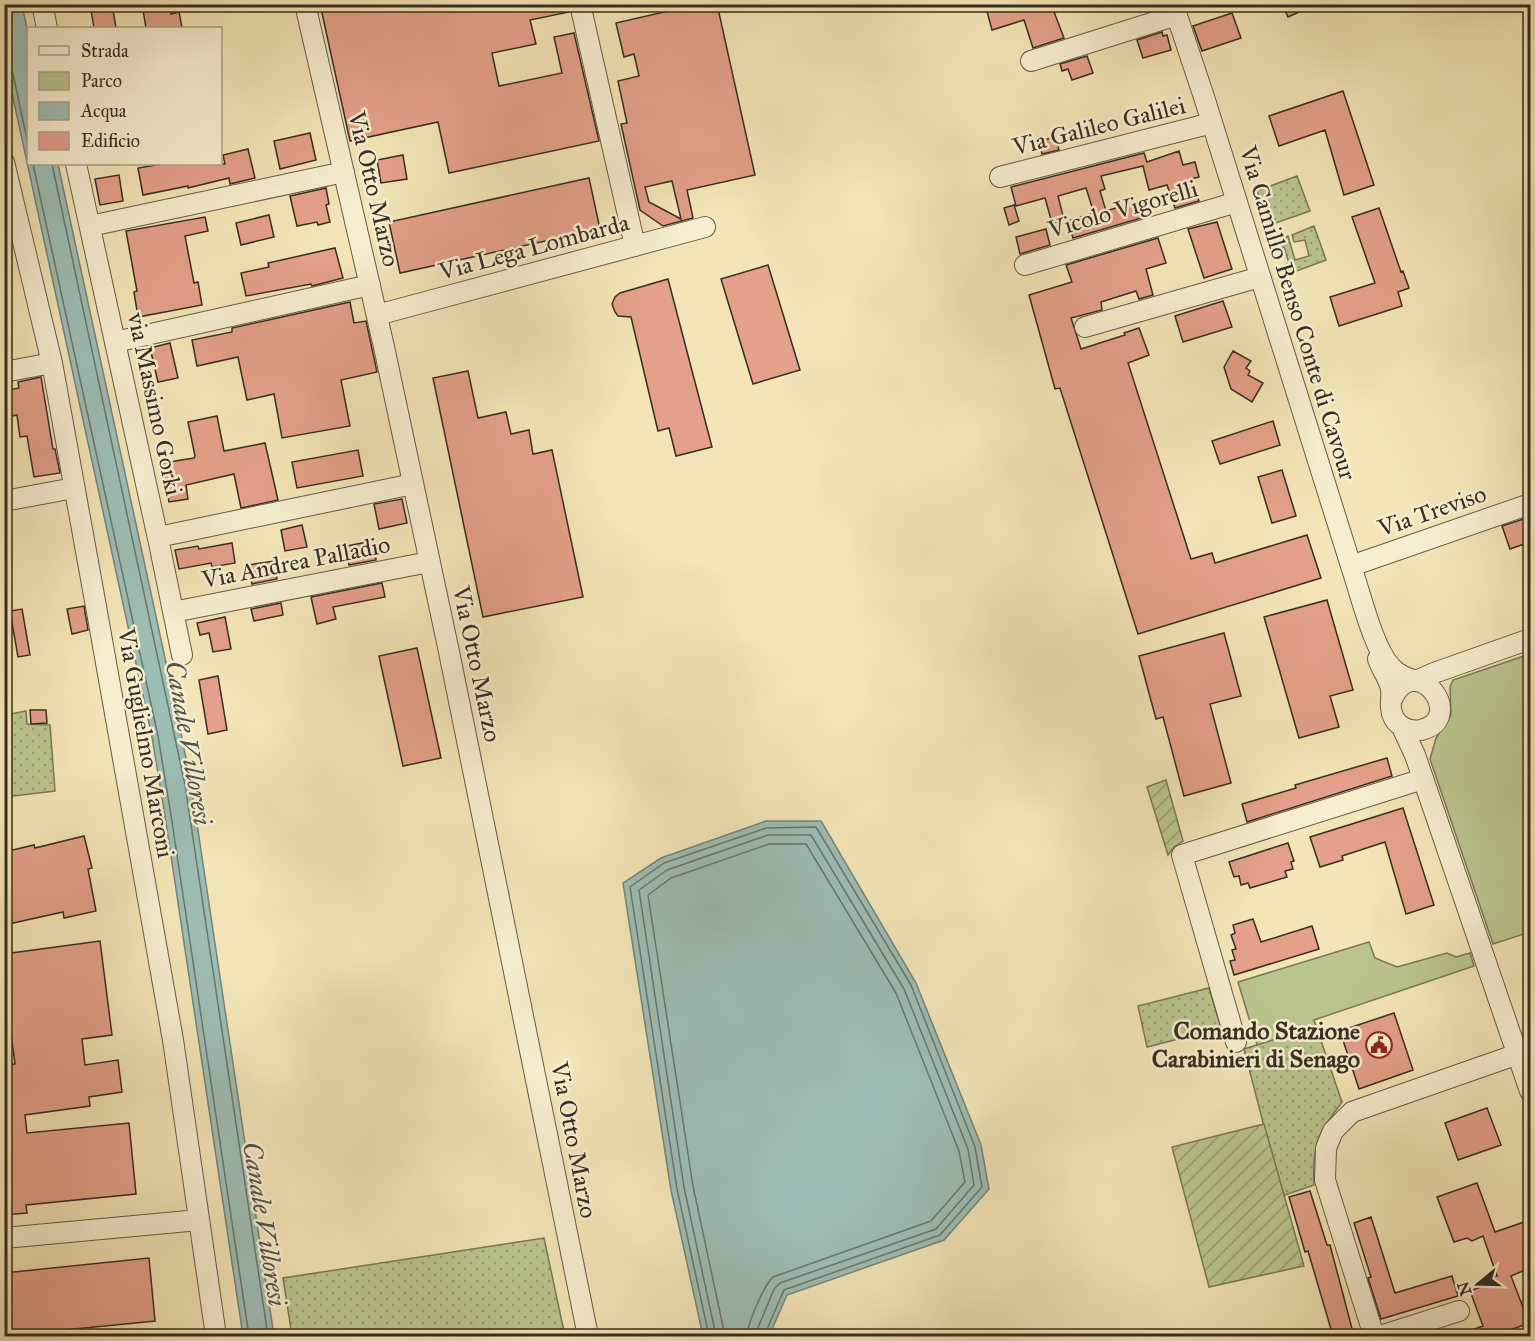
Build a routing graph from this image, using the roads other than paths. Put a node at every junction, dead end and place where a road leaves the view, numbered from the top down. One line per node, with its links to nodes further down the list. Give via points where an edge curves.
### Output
1 (42, 4): 5 (street)
2 (305, 4): 10 (street, Via Otto Marzo)
3 (580, 4): 15 (street)
4 (1175, 10): 6 (street); 7 (street, Via Camillo Benso Conte di Cavour)
5 (47, 27)
6 (1031, 61)
7 (1212, 123): 11 (street, Via Galileo Galilei); 12 (street, Via Camillo Benso Conte di Cavour)
8 (4, 162): 22 (street, Via Guglielmo Marconi)
9 (76, 165): 13 (street, via Massimo Gorki)
10 (344, 172): 13 (street); 18 (street, Via Otto Marzo)
11 (1000, 177)
12 (1237, 202): 16 (street, Vicolo Vigorelli); 17 (street, Via Camillo Benso Conte di Cavour)
13 (90, 226): 21 (street, via Massimo Gorki)
14 (705, 227): 15 (street, Via Lega Lombarda)
15 (635, 246): 19 (street, Via Lega Lombarda)
16 (1024, 265)
17 (1260, 277): 20 (street); 30 (street, Via Camillo Benso Conte di Cavour)
18 (370, 285): 19 (street, Via Otto Marzo); 21 (street)
19 (377, 315): 24 (street, Via Otto Marzo)
20 (1084, 327)
21 (115, 342): 28 (street, via Massimo Gorki)
22 (51, 363): 23 (street); 25 (street, Via Guglielmo Marconi)
23 (4, 372)
24 (413, 484): 28 (street); 29 (street, Via Otto Marzo)
25 (74, 488): 26 (street); 45 (street, Via Guglielmo Marconi, via 173,1040)
26 (4, 501)
27 (1530, 504): 30 (street, Via Treviso)
28 (158, 537): 31 (street, via Massimo Gorki)
29 (429, 562): 31 (street, Via Andrea Palladio); 49 (street, Via Otto Marzo)
30 (1351, 566): 32 (street, Via Camillo Benso Conte di Cavour)
31 (173, 612): 34 (street, via Massimo Gorki)
32 (1375, 636): 36 (street, Via Camillo Benso Conte di Cavour, via 1391,667); 37 (street, Via Camillo Benso Conte di Cavour)
33 (1530, 639): 35 (street)
34 (182, 655)
35 (1460, 664): 36 (street); 38 (street, via 1448,675)
36 (1416, 681): 37 (street, via 1401,686); 38 (street, via 1431,687)
37 (1392, 699): 40 (street, via 1392,715)
38 (1439, 701): 39 (street)
39 (1432, 724): 40 (street, via 1418,731); 41 (street, via 1422,745)
40 (1402, 727): 41 (street)
41 (1421, 773): 42 (street, via 1182,855); 43 (street)
42 (1236, 1042)
43 (1518, 1054): 44 (street); 50 (street, via 1352,1112 1333,1131 1326,1148 1325,1179)
44 (1530, 1090)
45 (200, 1220): 46 (street); 48 (street, Via Guglielmo Marconi)
46 (4, 1238)
47 (1459, 1311): 51 (street)
48 (216, 1336)
49 (588, 1336)
50 (1374, 1336)
51 (1380, 1336)

